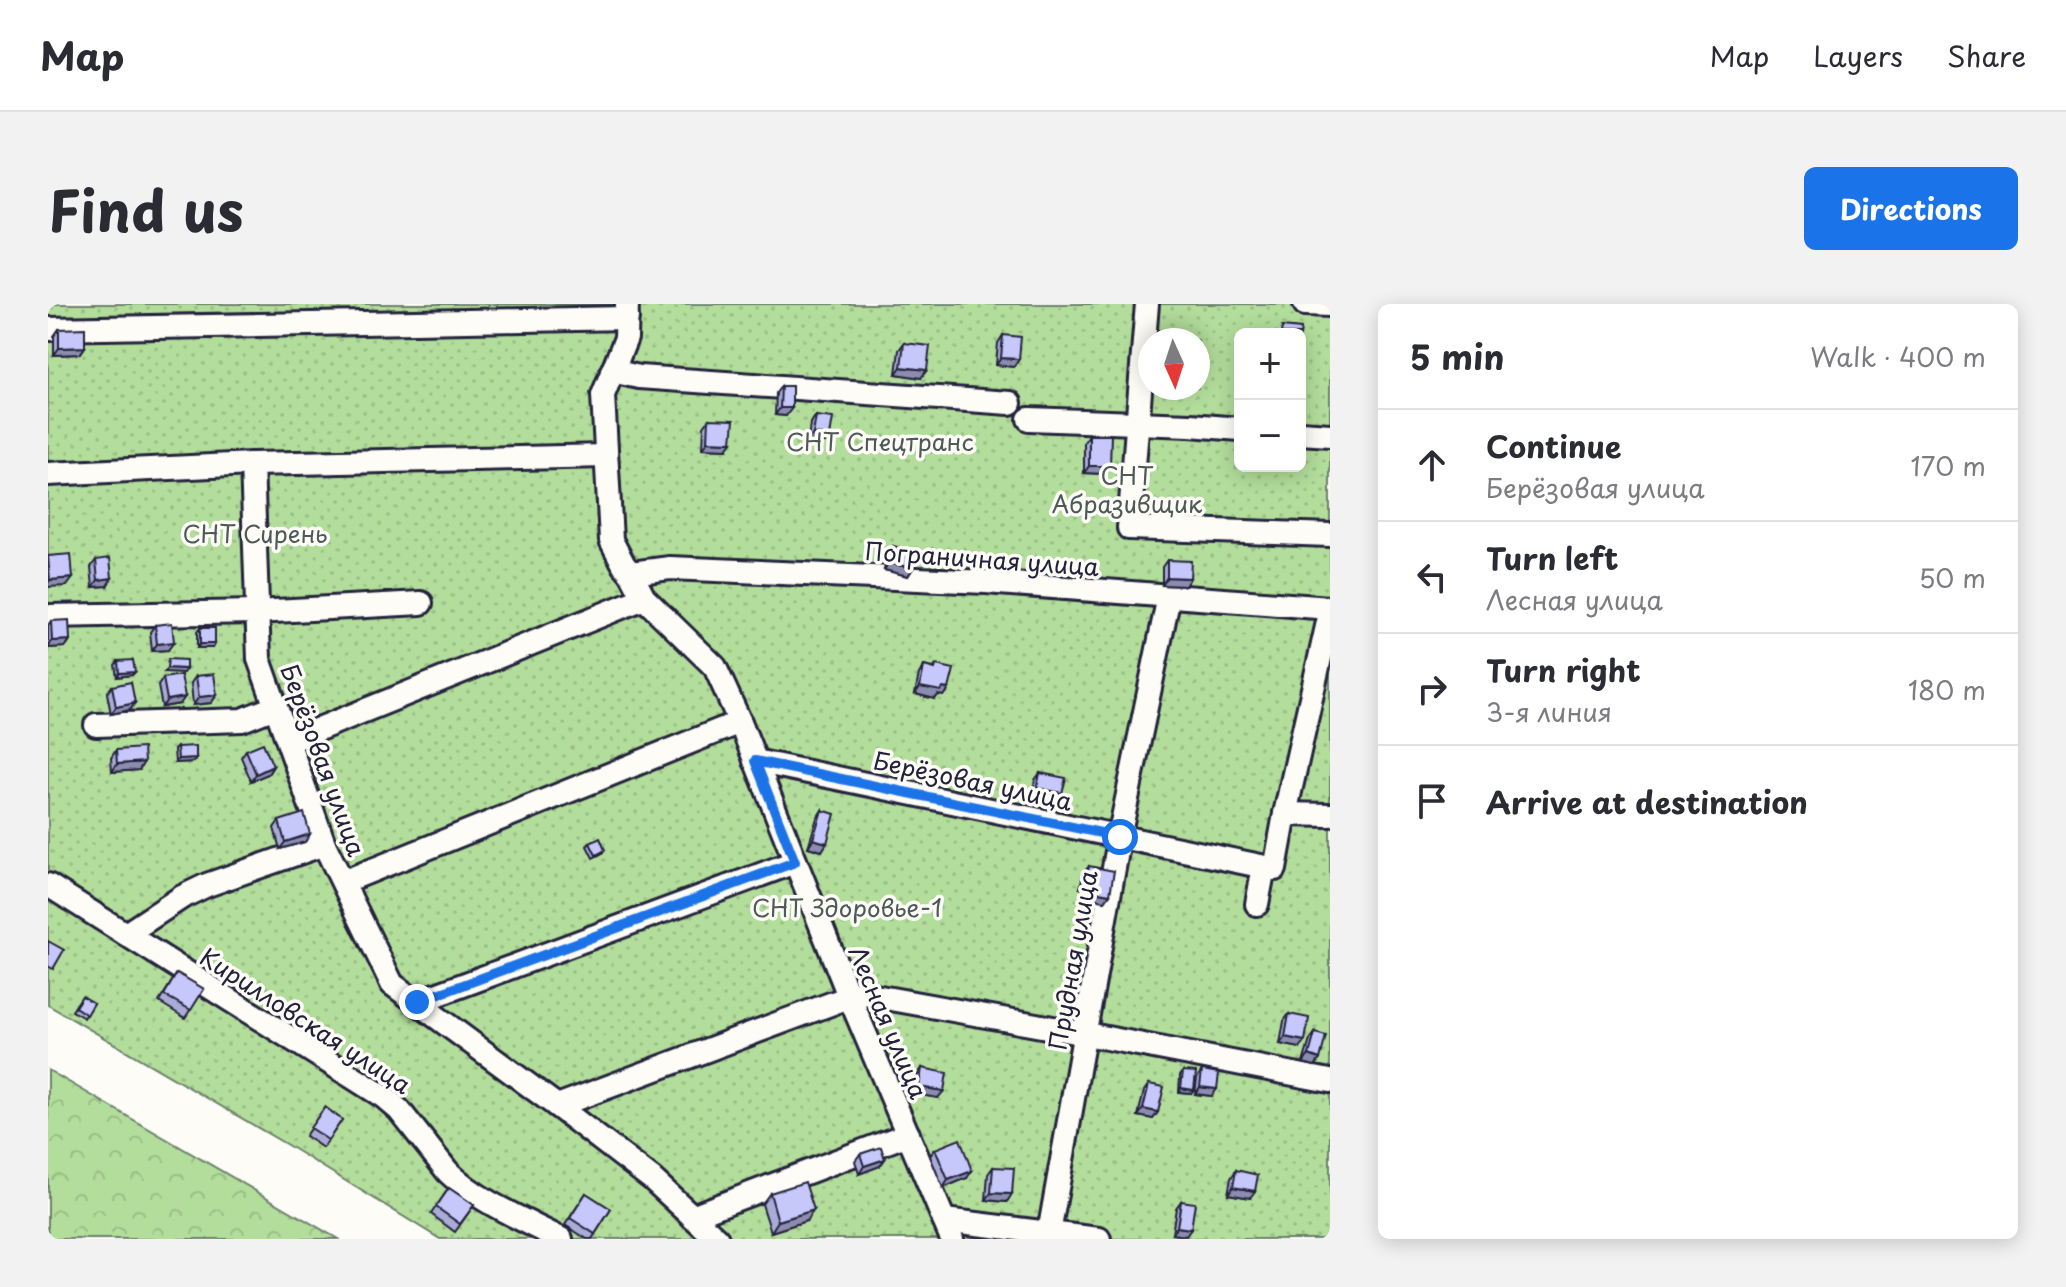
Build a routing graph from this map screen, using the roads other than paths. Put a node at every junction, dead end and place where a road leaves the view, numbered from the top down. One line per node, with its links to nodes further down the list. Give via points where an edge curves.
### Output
1 (1147, 304): 9 (street)
2 (1305, 304): 3 (street)
3 (1330, 305)
4 (627, 311): 5 (street); 6 (street, Лесная улица, via 626,338)
5 (48, 329)
6 (612, 371): 7 (street); 13 (street, Лесная улица, via 603,395)
7 (1010, 403)
8 (1029, 419): 9 (street)
9 (1139, 424): 10 (street); 16 (street, via 1129,528)
10 (1234, 429)
11 (1306, 433): 12 (street)
12 (1330, 435)
13 (606, 456): 14 (street); 17 (street, Лесная улица, via 611,540)
14 (252, 464): 15 (street); 22 (street, Берёзовая улица)
15 (48, 474)
16 (1330, 535)
17 (631, 573): 18 (street, Пограничная улица, via 670,568); 19 (street, Лесная улица)
18 (1169, 596): 21 (street, Пограничная улица); 31 (street, Прудная улица)
19 (644, 598): 25 (street, Лесная улица, via 715,667); 27 (street)
20 (421, 603): 22 (street)
21 (1330, 611): 29 (street, Пограничная улица)
22 (256, 612): 23 (street); 24 (street, Берёзовая улица, via 259,659)
23 (48, 616)
24 (275, 707): 26 (street, via 242,720); 27 (street, Берёзовая улица)
25 (740, 722): 28 (street, Лесная улица); 35 (street)
26 (96, 725)
27 (289, 741): 32 (street, Берёзовая улица)
28 (755, 761): 31 (street, Берёзовая улица); 33 (street, Лесная улица)
29 (1285, 814): 30 (street); 34 (street, Пограничная улица)
30 (1330, 815)
31 (1120, 837): 34 (street, Берёзовая улица); 41 (street, Прудная улица)
32 (324, 844): 35 (street, Берёзовая улица); 38 (street, via 194,891)
33 (795, 862): 39 (street, Лесная улица); 40 (street)
34 (1270, 868): 37 (street, Пограничная улица)
35 (343, 882): 40 (street, Берёзовая улица, via 392,984)
36 (48, 885): 38 (street, Кирилловская улица)
37 (1257, 904)
38 (126, 934): 48 (street, Кирилловская улица, via 384,1097 457,1181)
39 (848, 994): 41 (street); 43 (street); 44 (street, Лесная улица)
40 (417, 1002): 43 (street, Берёзовая улица)
41 (1086, 1034): 42 (street); 47 (street, Прудная улица)
42 (1330, 1081)
43 (557, 1106): 45 (street, Берёзовая улица)
44 (908, 1134): 45 (street); 46 (street, Лесная улица)
45 (692, 1216): 49 (street, Берёзовая улица)
46 (948, 1230): 47 (street)
47 (1048, 1236): 50 (street)
48 (561, 1239)
49 (717, 1239)
50 (1099, 1239)

